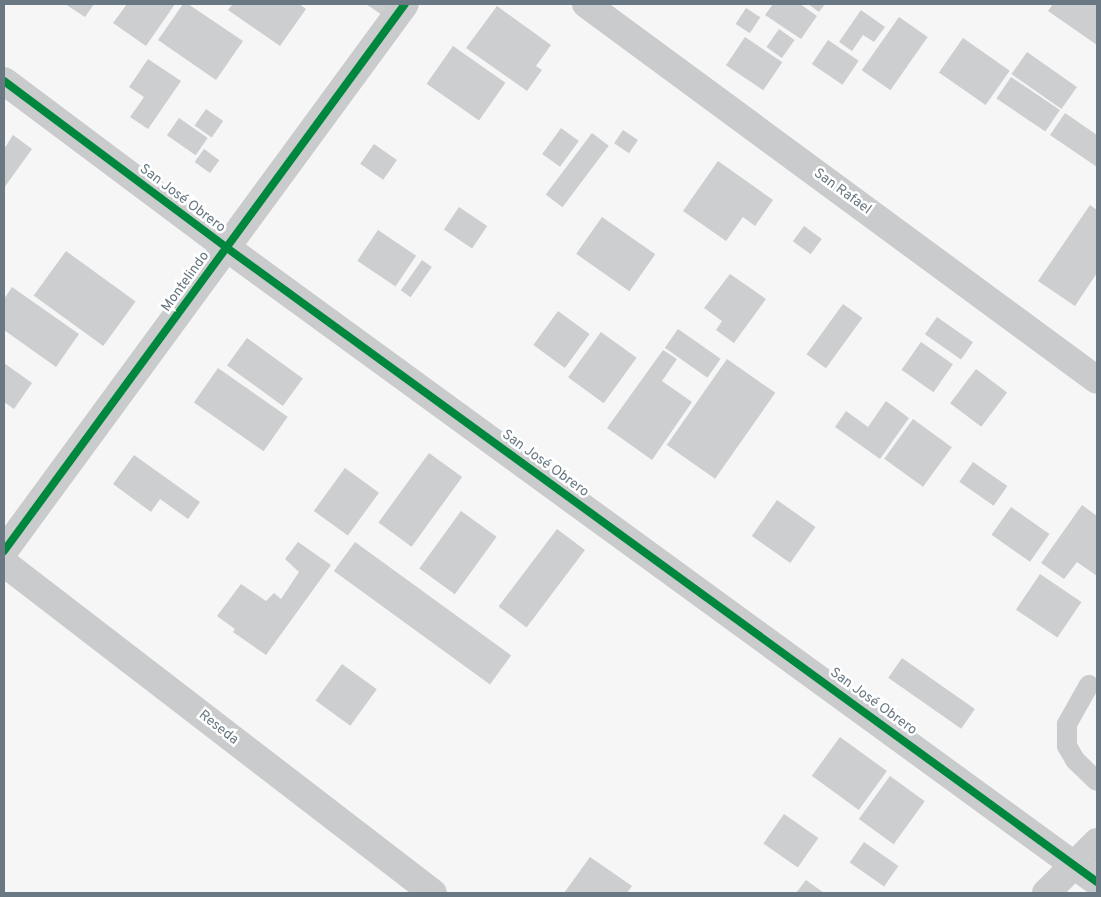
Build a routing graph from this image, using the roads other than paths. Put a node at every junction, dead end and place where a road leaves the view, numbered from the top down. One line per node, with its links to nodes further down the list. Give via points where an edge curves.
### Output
1 (405, 4): 4 (street, Montelindo)
2 (586, 4): 5 (street, San Rafael)
3 (4, 81): 4 (street, San José Obrero)
4 (227, 248): 6 (street, Montelindo); 11 (street, San José Obrero)
5 (1097, 380)
6 (4, 551)
7 (4, 563): 13 (street, Reseda)
8 (1089, 685): 9 (lane, via 1067,724 1067,746 1075,760)
9 (1097, 781)
10 (1097, 842): 11 (street)
11 (1074, 864): 12 (street, San José Obrero); 14 (street)
12 (1097, 882)
13 (433, 893)
14 (1046, 893)

